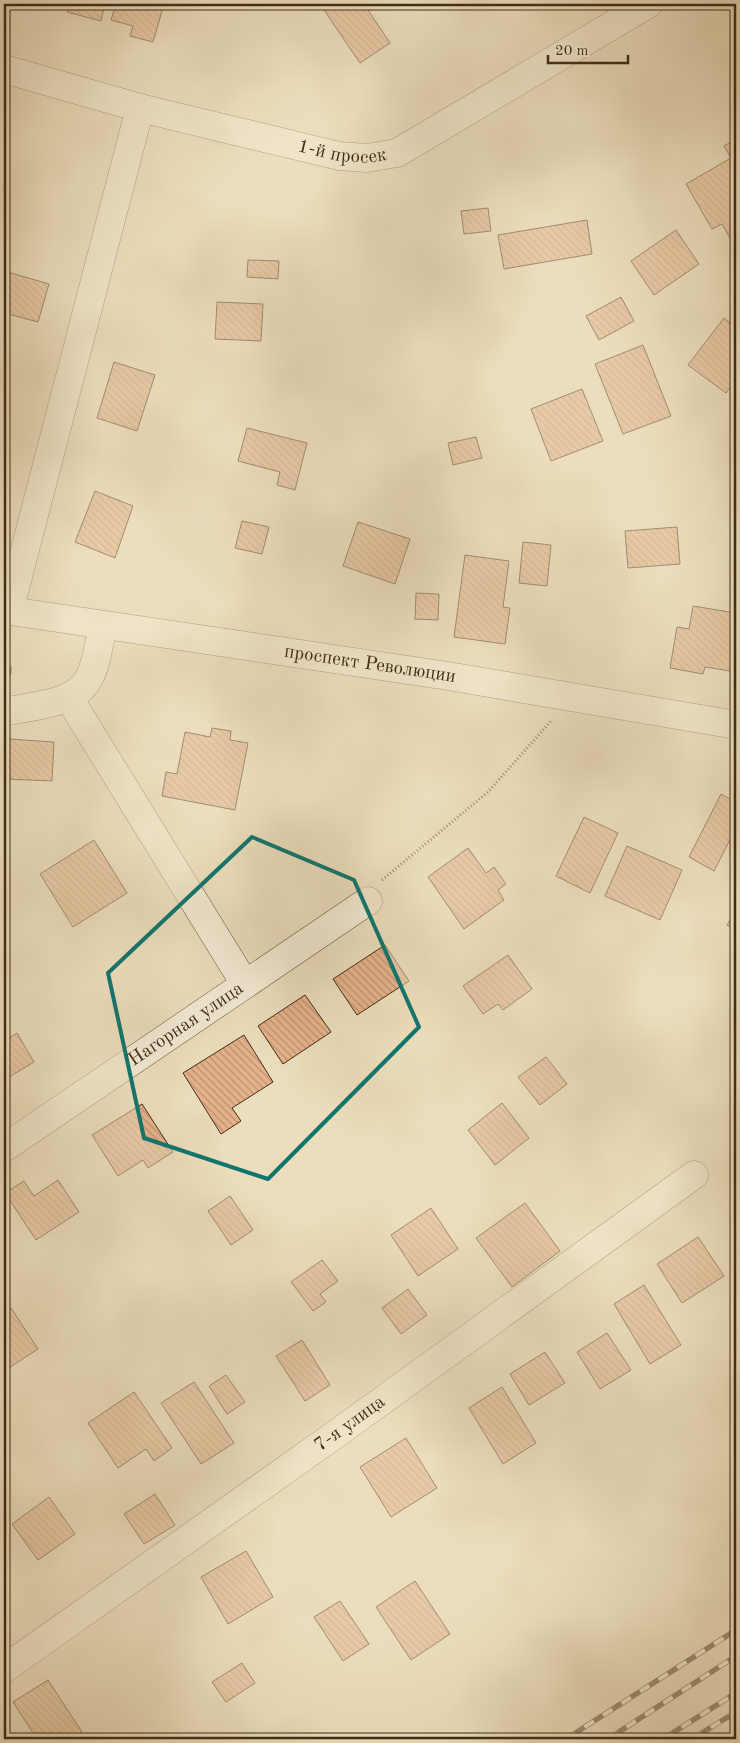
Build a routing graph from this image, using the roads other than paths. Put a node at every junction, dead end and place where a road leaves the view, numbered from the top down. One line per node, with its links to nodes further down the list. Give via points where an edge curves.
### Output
1 (648, 4): 3 (street, 1-й просек, via 397,153 367,158 339,156)
2 (4, 69): 3 (street, 1-й просек)
3 (140, 108): 4 (street)
4 (6, 610): 5 (street, проспект Революции)
5 (103, 625): 6 (street, via 95,663 87,682); 8 (street, проспект Революции, via 448,676)
6 (69, 698): 7 (street); 10 (street)
7 (4, 712)
8 (736, 725)
9 (368, 901): 10 (street, Нагорная улица)
10 (245, 984): 11 (street, Нагорная улица)
11 (4, 1148)
12 (694, 1175): 13 (street, 7-я улица)
13 (4, 1669)

